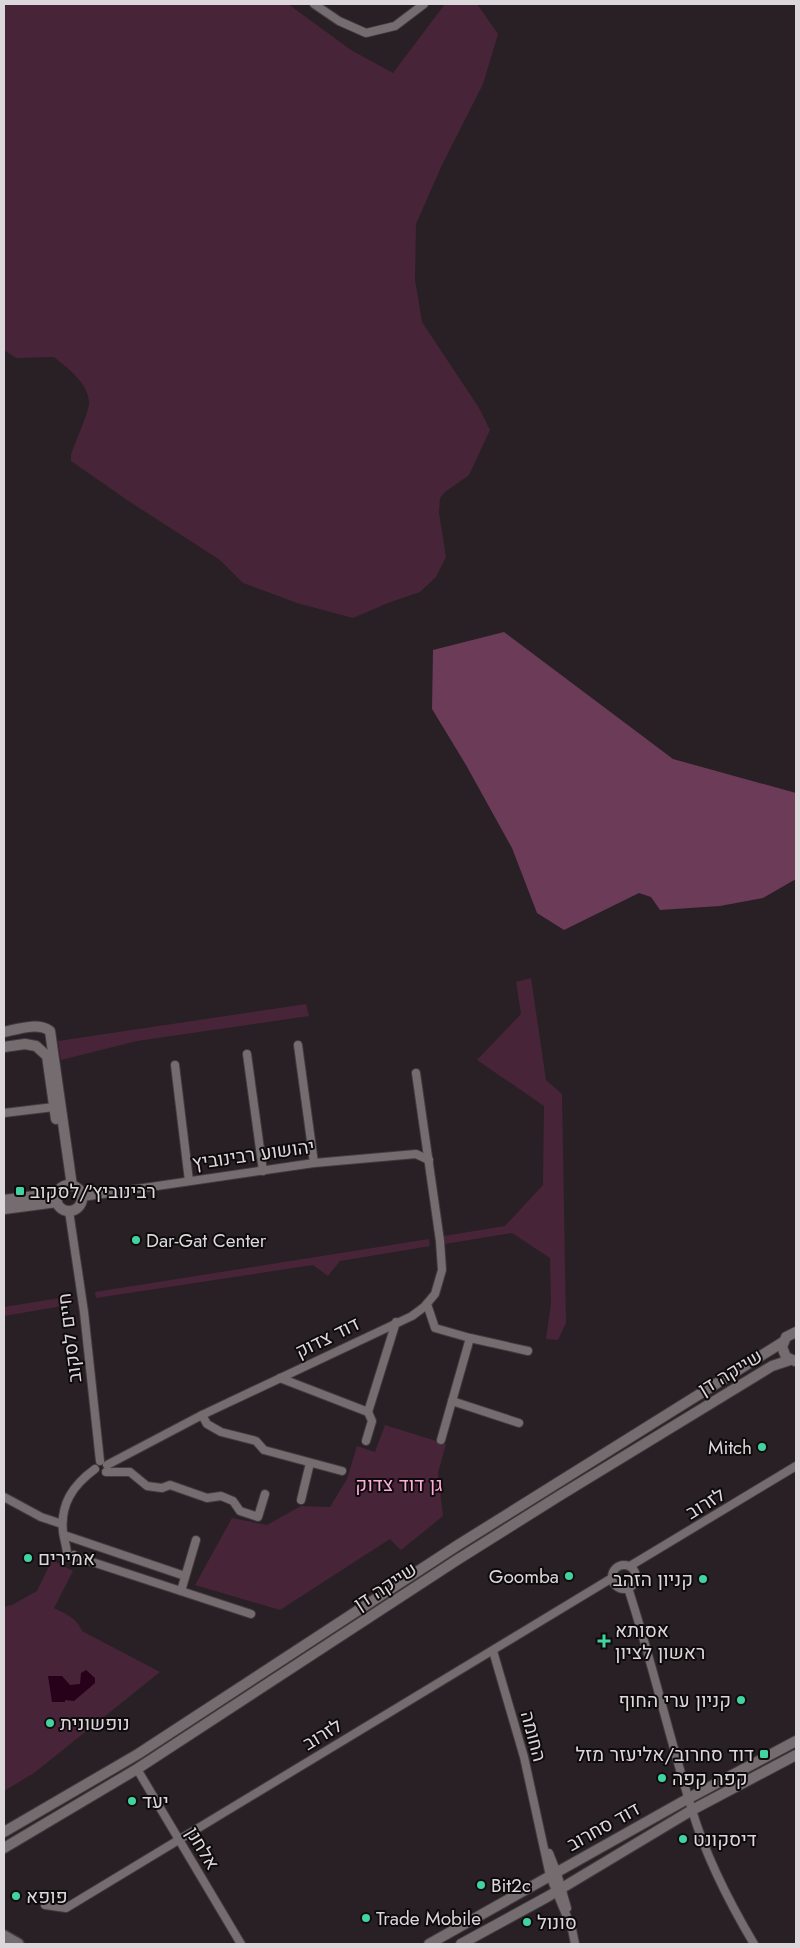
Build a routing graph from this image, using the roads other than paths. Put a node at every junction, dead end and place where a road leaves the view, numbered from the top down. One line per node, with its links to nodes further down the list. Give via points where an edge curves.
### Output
1 (314, 4): 2 (street, via 339,21 366,33 395,26)
2 (424, 4)
3 (4, 1032): 15 (street, via 35,1026 45,1027 52,1034)
4 (298, 1045): 12 (street)
5 (4, 1047): 9 (street, via 25,1044 42,1050 47,1056)
6 (247, 1054): 13 (street)
7 (175, 1065): 14 (street)
8 (416, 1073): 11 (street, דוד צדוק)
9 (54, 1107): 10 (street); 15 (street)
10 (4, 1113)
11 (429, 1160): 12 (street, יהושוע רבינוביץ, via 416,1154); 20 (street, דוד צדוק, via 442,1270)
12 (314, 1163): 13 (street, יהושוע רבינוביץ)
13 (263, 1170): 14 (street, יהושוע רבינוביץ)
14 (189, 1181): 16 (street, יהושוע רבינוביץ)
15 (63, 1192): 16 (street, via 78,1190); 17 (street); 18 (street); 19 (street, via 62,1208)
16 (82, 1197): 19 (street, via 77,1208)
17 (4, 1200)
18 (4, 1210)
19 (69, 1211): 35 (street, חיים לסקוב)
20 (427, 1304): 21 (street, דוד צדוק, via 412,1316); 23 (street, via 434,1328)
21 (396, 1322): 27 (street, דוד צדוק); 29 (street)
22 (796, 1332): 24 (street, שייקה דן)
23 (470, 1338): 25 (street); 28 (street)
24 (783, 1342): 26 (street, via 783,1352); 58 (street, שייקה דן, via 466,1540 138,1754)
25 (528, 1351)
26 (794, 1361): 55 (street, שייקה דן, via 765,1371 560,1496)
27 (280, 1378): 29 (street); 30 (street, דוד צדוק)
28 (452, 1402): 31 (street); 32 (street)
29 (368, 1412): 33 (street, via 372,1421)
30 (202, 1415): 34 (street, via 207,1424 221,1432 256,1441 264,1450); 35 (street, דוד צדוק)
31 (519, 1423)
32 (440, 1440)
33 (366, 1441)
34 (310, 1463): 38 (street); 41 (street)
35 (104, 1466): 37 (street, via 95,1465); 37 (street, via 100,1474); 39 (street, via 130,1472 147,1486 162,1488 170,1485 207,1498 221,1496 233,1501 240,1511 258,1517)
36 (796, 1466): 46 (street, לזרוב)
37 (95, 1470): 42 (street, via 74,1487 64,1509); 43 (street, via 74,1495 66,1522)
38 (342, 1471)
39 (265, 1494)
40 (4, 1497): 42 (street, via 41,1517)
41 (301, 1500)
42 (62, 1524): 45 (street, via 67,1555)
43 (67, 1536): 45 (street); 47 (street)
44 (196, 1540): 47 (street)
45 (76, 1556): 50 (street)
46 (630, 1566): 48 (street, via 618,1566); 49 (street, via 636,1578)
47 (185, 1576): 50 (street)
48 (612, 1578): 49 (street, via 619,1588); 52 (street, לזרוב)
49 (628, 1588): 56 (street)
50 (181, 1591): 51 (street)
51 (251, 1614)
52 (493, 1651): 59 (street, לזרוב); 61 (street, החומה)
53 (796, 1741): 56 (street, דוד סחרוב)
54 (796, 1755): 57 (street, דוד סחרוב)
55 (137, 1769): 59 (street, אלחנן); 60 (street, שייקה דן)
56 (689, 1798): 57 (street); 61 (street, דוד סחרוב)
57 (692, 1810): 62 (street, דוד סחרוב); 70 (street, via 717,1874)
58 (4, 1832)
59 (179, 1839): 63 (street, לזרוב, via 66,1908); 66 (street, אלחנן)
60 (4, 1848)
61 (554, 1874): 62 (street, החומה); 67 (street, דוד סחרוב)
62 (558, 1890): 68 (street, דוד סחרוב); 69 (street, החומה)
63 (45, 1905)
64 (4, 1936): 65 (main road)
65 (18, 1944)
66 (241, 1944)
67 (429, 1944)
68 (461, 1944)
69 (576, 1944)
70 (754, 1944)

